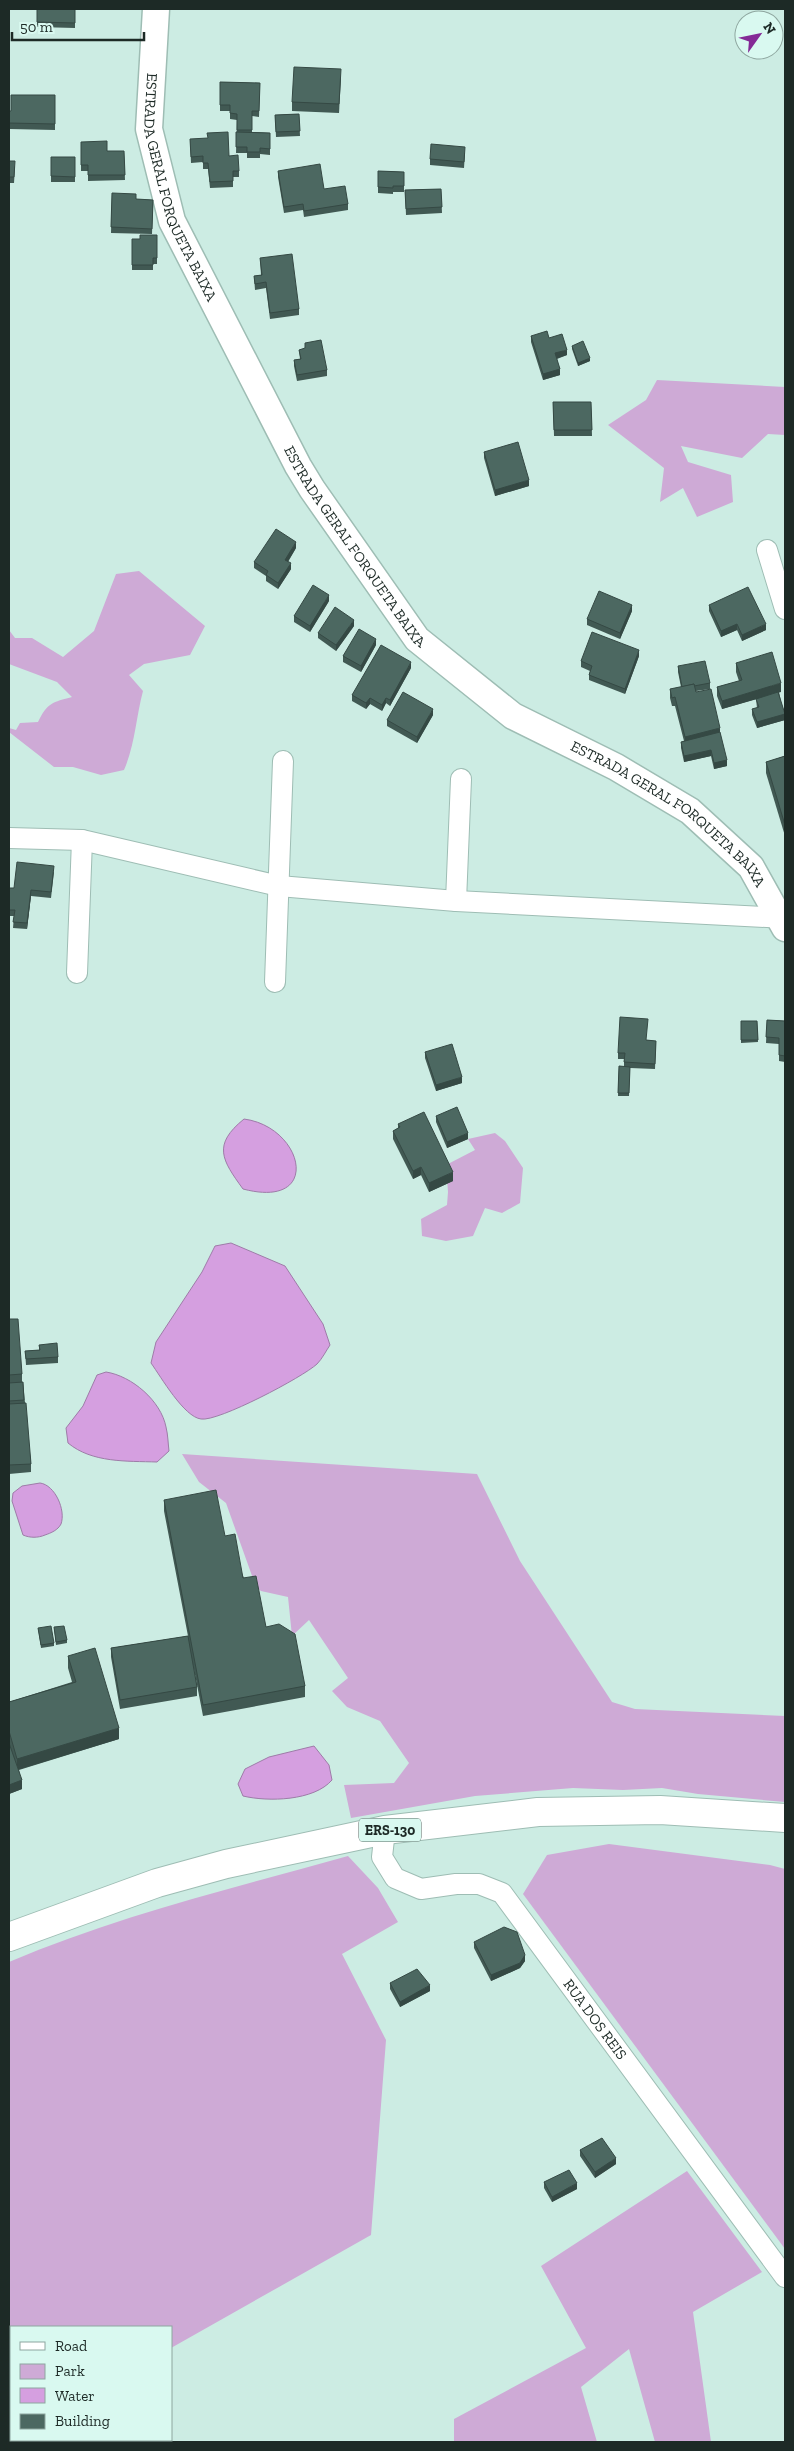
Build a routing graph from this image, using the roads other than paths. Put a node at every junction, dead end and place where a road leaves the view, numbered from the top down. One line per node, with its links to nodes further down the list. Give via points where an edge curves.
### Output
1 (156, 9): 10 (street, ESTRADA GERAL FORQUETA BAIXA, via 149,129 172,221 312,489 417,639 513,716 616,767 690,811 751,867)
2 (767, 550): 3 (street)
3 (785, 608)
4 (283, 761): 8 (street)
5 (461, 779): 9 (street)
6 (9, 838): 7 (street)
7 (82, 840): 8 (street); 11 (street)
8 (278, 886): 9 (street); 12 (street)
9 (456, 901): 10 (street)
10 (784, 922)
11 (76, 973)
12 (275, 982)
13 (785, 1818): 14 (main road, ERS-130, via 660,1810 538,1812)
14 (386, 1830): 15 (main road, ERS-130, via 157,1883); 16 (street, RUA DOS REIS, via 382,1857 395,1878 421,1889 479,1884 502,1894)
15 (9, 1937)
16 (785, 2276)

